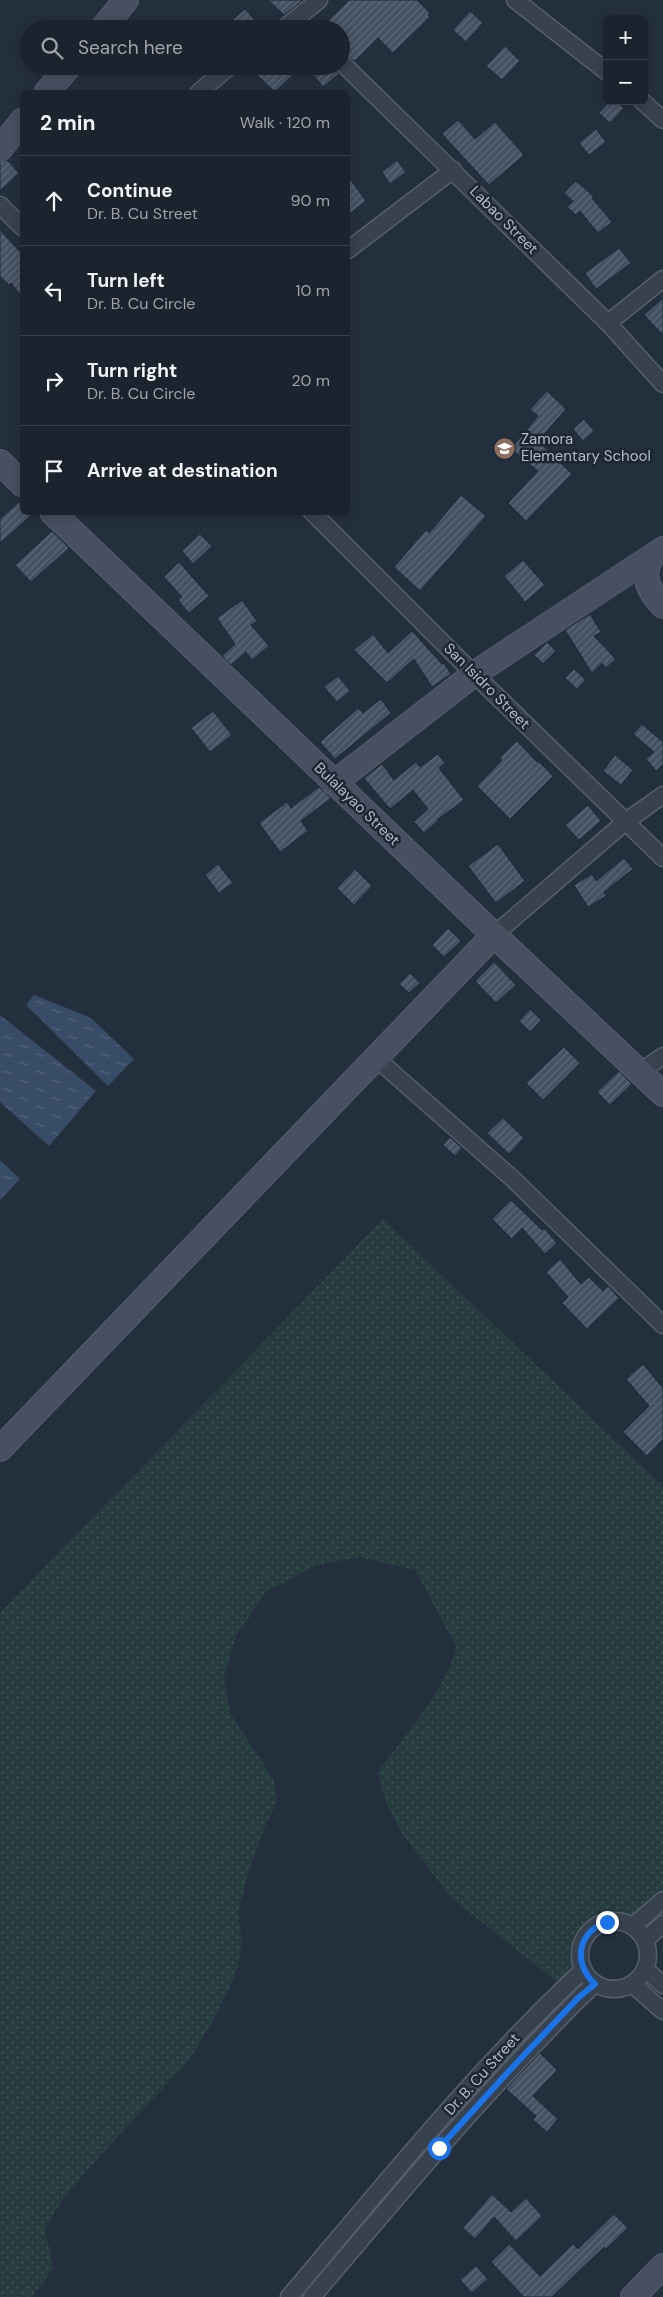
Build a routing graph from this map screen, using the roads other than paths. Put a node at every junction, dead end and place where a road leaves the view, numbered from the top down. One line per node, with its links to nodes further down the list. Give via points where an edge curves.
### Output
1 (126, 0): 4 (street)
2 (319, 0): 5 (street)
3 (515, 0): 6 (street)
4 (109, 20)
5 (305, 20)
6 (603, 69)
7 (350, 71): 16 (street, Labao Street)
8 (62, 75): 10 (street)
9 (219, 75): 11 (street)
10 (49, 90)
11 (201, 90)
12 (646, 105): 13 (street)
13 (663, 120)
14 (20, 123): 15 (street)
15 (0, 148)
16 (453, 170): 19 (street); 21 (street, Labao Street)
17 (0, 205): 18 (street)
18 (20, 226)
19 (350, 248)
20 (663, 279): 21 (street)
21 (608, 323): 22 (street, Labao Street)
22 (663, 384)
23 (0, 462): 24 (street)
24 (20, 482)
25 (55, 515): 30 (street, Bulalayao Street)
26 (315, 515): 29 (street, San Isidro Street)
27 (657, 553): 28 (street, via 647,564 646,577 651,593); 29 (street)
28 (663, 606)
29 (474, 674): 30 (street); 32 (street, San Isidro Street)
30 (334, 783): 34 (street, Bulalayao Street)
31 (663, 795): 32 (street)
32 (625, 822): 33 (street, San Isidro Street); 34 (street)
33 (663, 858)
34 (494, 935): 36 (street); 37 (street, Bulalayao Street)
35 (663, 1056): 37 (street)
36 (377, 1059): 39 (street, via 514,1180); 40 (street)
37 (640, 1072): 38 (street, Bulalayao Street)
38 (663, 1094)
39 (663, 1325)
40 (0, 1449)
41 (663, 1900): 43 (street)
42 (663, 1924): 44 (street)
43 (633, 1926): 44 (street); 46 (street, via 616,1921 599,1924 592,1930 586,1936 580,1953)
44 (645, 1940): 45 (street, via 648,1957)
45 (645, 1969): 48 (street); 49 (street)
46 (583, 1970): 47 (street); 52 (street, Dr. B. Cu Street, via 536,2014)
47 (595, 1984): 48 (street, via 612,1989); 53 (street, Dr. B. Cu Street, via 578,1998 439,2148)
48 (632, 1984): 50 (street)
49 (663, 1985)
50 (663, 2011)
51 (663, 2266): 54 (street)
52 (289, 2297)
53 (312, 2297)
54 (633, 2297)

